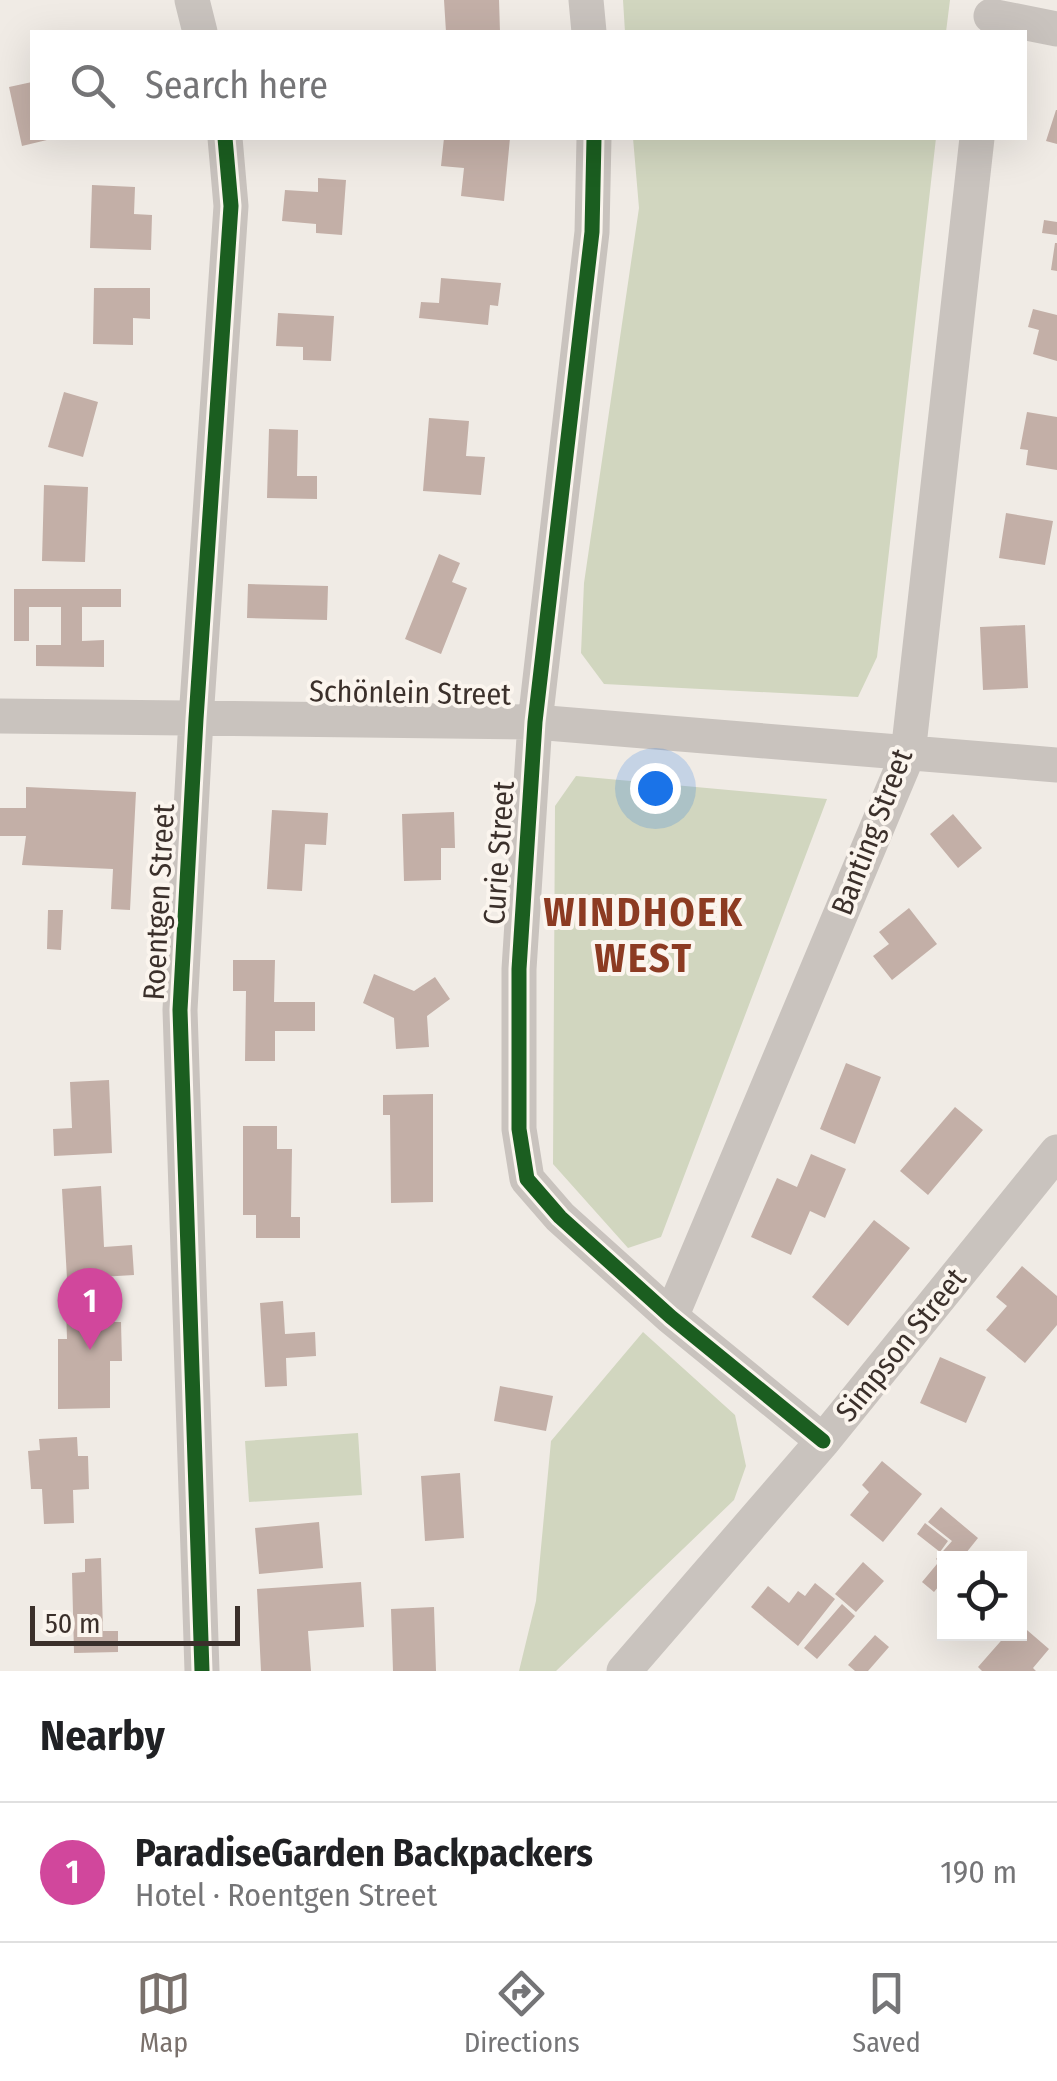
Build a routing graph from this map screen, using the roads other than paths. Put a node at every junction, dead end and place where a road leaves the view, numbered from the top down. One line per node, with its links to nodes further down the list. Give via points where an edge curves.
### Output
1 (192, 0): 5 (street)
2 (586, 0): 6 (street)
3 (991, 16): 4 (street)
4 (1057, 29)
5 (200, 30)
6 (589, 30)
7 (225, 140): 11 (street, Roentgen Street, via 231,206)
8 (594, 140): 12 (street, Curie Street, via 592,232)
9 (977, 140): 13 (street, Banting Street)
10 (0, 716): 11 (street, Schönlein Street)
11 (196, 718): 12 (street, Schönlein Street); 18 (street, Roentgen Street, via 180,1010)
12 (535, 722): 13 (street, Schönlein Street); 16 (street, Curie Street, via 519,969 519,1129 526,1179)
13 (908, 754): 14 (street, Schönlein Street); 16 (street, Banting Street)
14 (1057, 765)
15 (1057, 1152): 17 (street, Simpson Street)
16 (671, 1318): 17 (street, Curie Street)
17 (822, 1441): 19 (street, Simpson Street)
18 (202, 1671)
19 (624, 1671)

